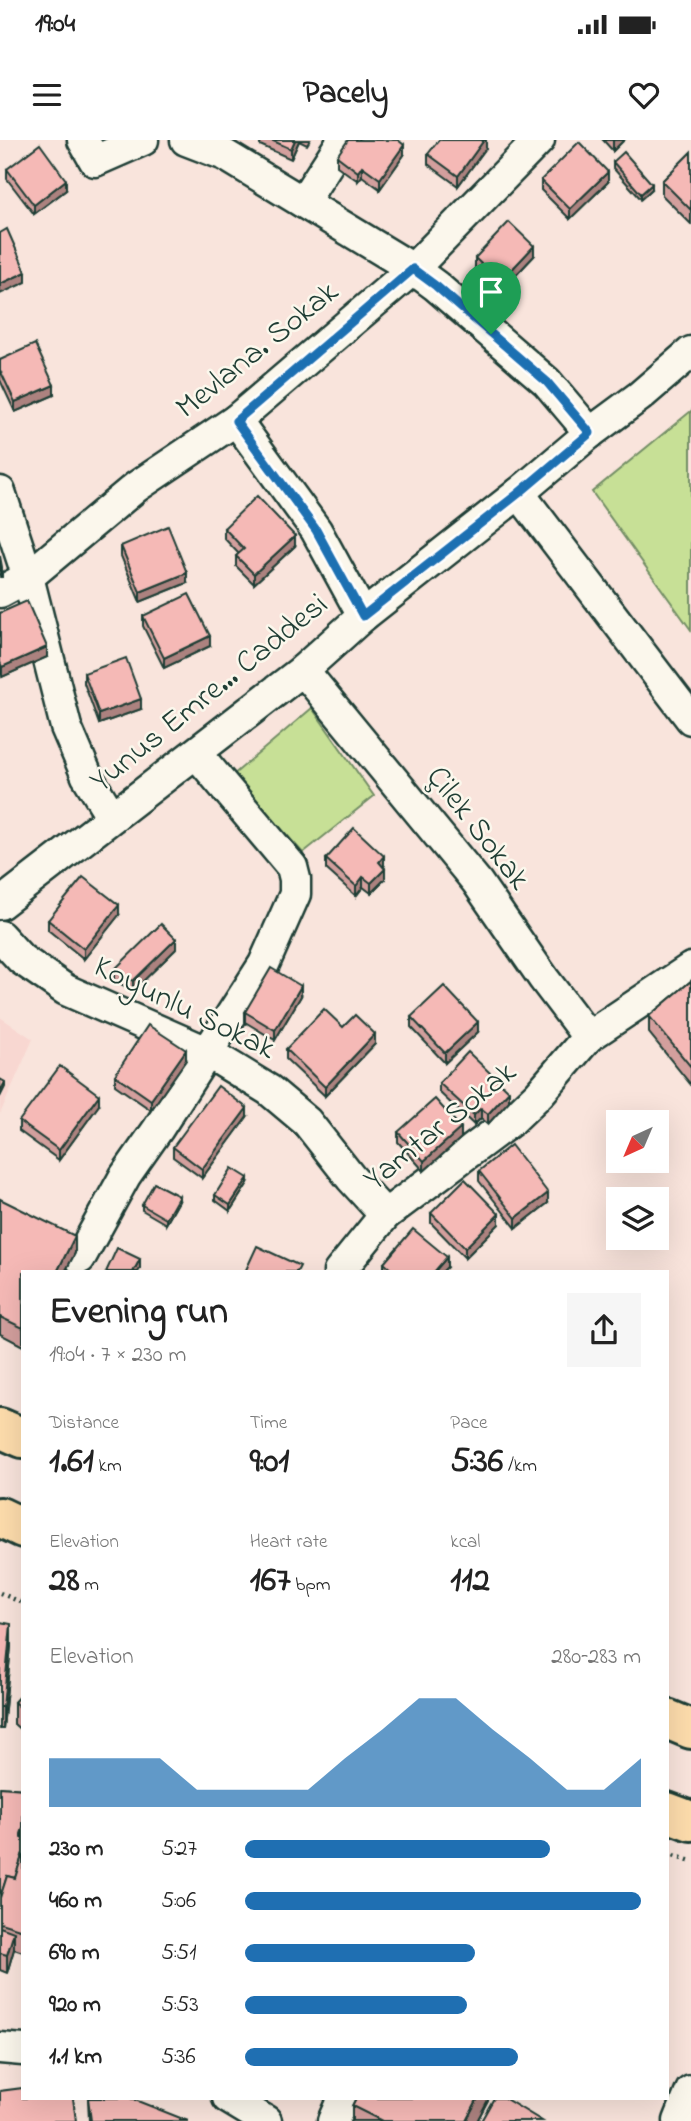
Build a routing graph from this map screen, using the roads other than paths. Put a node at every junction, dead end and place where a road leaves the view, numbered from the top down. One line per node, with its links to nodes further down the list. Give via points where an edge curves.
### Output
1 (143, 140): 5 (street)
2 (186, 140): 6 (street, via 225,155)
3 (343, 140): 6 (street)
4 (539, 140): 7 (street, Mevlana. Sokak)
5 (89, 151)
6 (303, 202): 7 (street)
7 (413, 269): 9 (street, Mevlana. Sokak); 10 (street, via 547,382)
8 (691, 352): 10 (street, Yunus Emre... Caddesi)
9 (236, 421): 13 (street, Mevlana. Sokak, via 136,487); 15 (street, via 316,530)
10 (590, 433): 12 (street, Yunus Emre... Caddesi)
11 (0, 492): 13 (street)
12 (519, 493): 15 (street, Yunus Emre... Caddesi); 17 (street)
13 (28, 577): 14 (street, Mevlana. Sokak); 19 (street, via 66,727 87,776)
14 (0, 592)
15 (363, 616): 16 (street, Yunus Emre... Caddesi)
16 (303, 670): 18 (street, Yunus Emre... Caddesi); 23 (street, Çilek Sokak, via 477,881)
17 (691, 719)
18 (197, 754): 19 (street, Yunus Emre... Caddesi); 24 (street, via 292,867 295,879 295,894 264,964)
19 (113, 817): 20 (street, Yunus Emre... Caddesi)
20 (0, 904)
21 (0, 936): 24 (street, Koyunlu Sokak, via 21,959 66,990)
22 (691, 968): 23 (street, Yamtar Sokak)
23 (588, 1037): 25 (street, Yamtar Sokak, via 512,1120)
24 (207, 1052): 25 (street, Koyunlu Sokak, via 269,1090 307,1122); 26 (street, via 125,1176)
25 (386, 1215): 27 (street, Yamtar Sokak)
26 (80, 1258)
27 (341, 1270)
28 (0, 1428): 29 (highway)
29 (21, 1437)
30 (0, 1517): 31 (highway)
31 (21, 1527)
32 (669, 1720): 33 (highway)
33 (691, 1729)
34 (669, 1813): 35 (highway)
35 (691, 1821)
36 (0, 2048): 37 (street)
37 (21, 2050)
38 (691, 2091): 43 (street)
39 (342, 2100): 42 (street)
40 (234, 2107): 41 (street)
41 (266, 2121)
42 (333, 2121)
43 (679, 2121)

